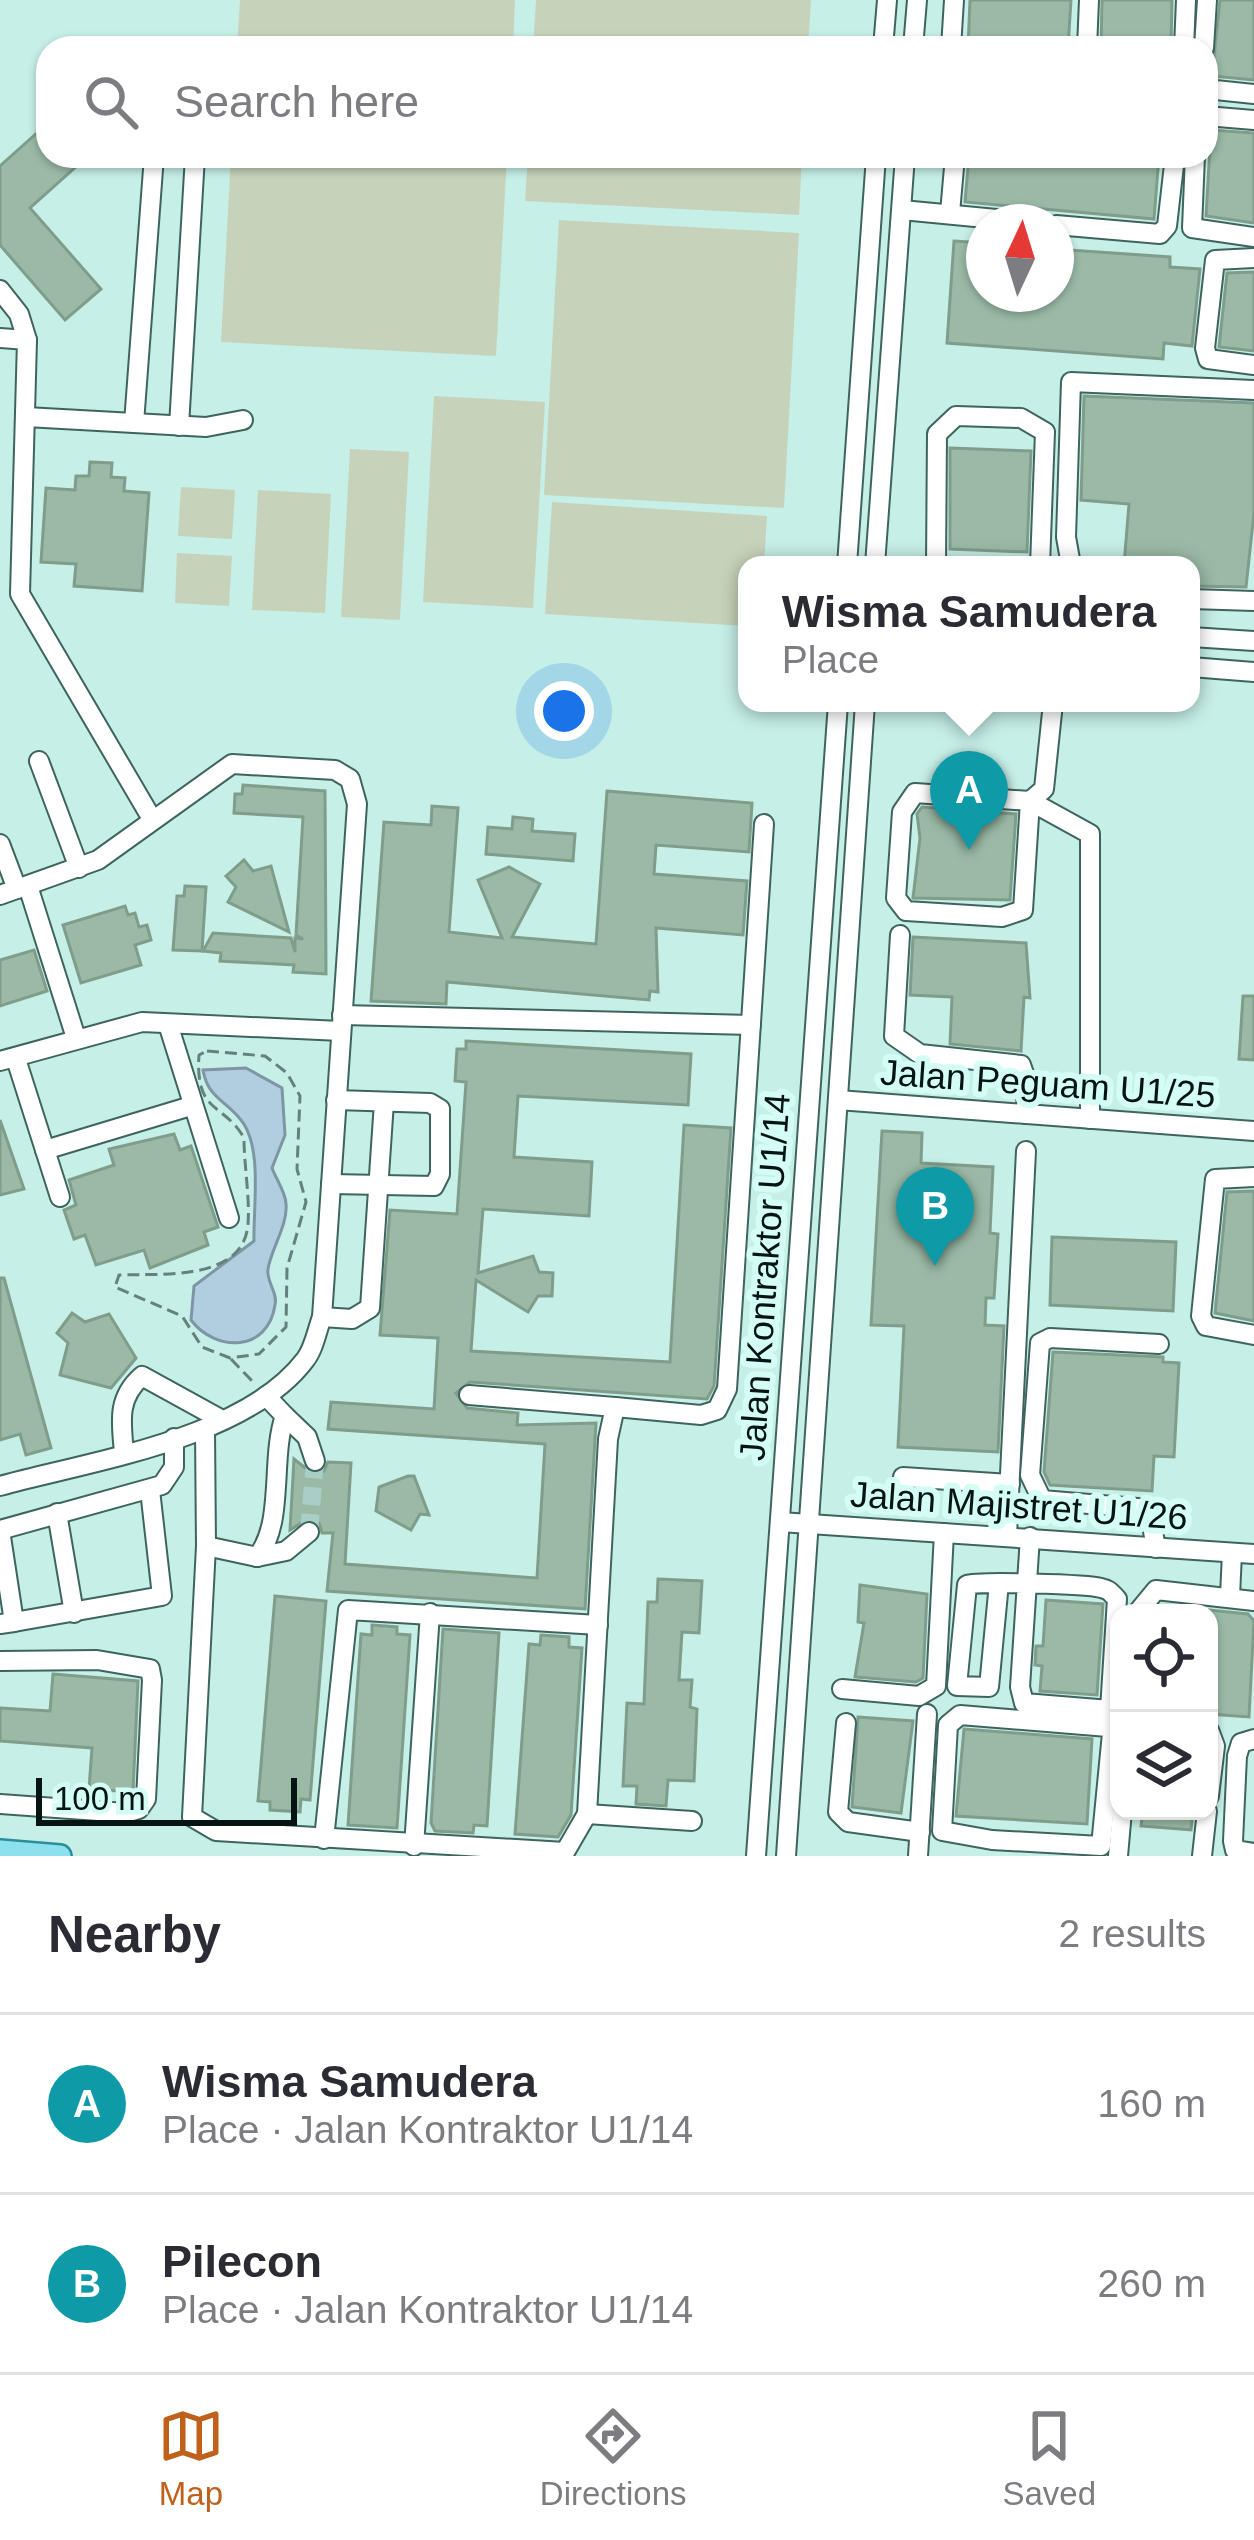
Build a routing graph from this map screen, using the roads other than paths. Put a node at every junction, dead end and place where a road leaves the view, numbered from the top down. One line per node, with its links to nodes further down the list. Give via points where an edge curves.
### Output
1 (886, 0): 7 (street)
2 (917, 0): 8 (street)
3 (954, 0): 9 (street)
4 (1089, 0): 10 (street)
5 (1186, 0): 11 (street)
6 (1207, 0): 12 (street)
7 (884, 36)
8 (914, 36)
9 (952, 36)
10 (1088, 36)
11 (1184, 36)
12 (1205, 36)
13 (1218, 90): 14 (street)
14 (1254, 94)
15 (1218, 117): 16 (street)
16 (1254, 120)
17 (153, 168): 37 (street)
18 (194, 168): 38 (street)
19 (875, 168): 40 (street)
20 (904, 168): 24 (street)
21 (954, 168): 25 (street)
22 (1173, 168): 27 (street, via 1160,234)
23 (1194, 168): 28 (street, via 1192,228)
24 (902, 210): 25 (street); 39 (street)
25 (950, 213): 26 (street)
26 (966, 215)
27 (1074, 227)
28 (1254, 237)
29 (1254, 258): 33 (street, via 1215,260 1205,348 1216,362)
30 (0, 290): 32 (street)
31 (0, 338): 32 (street)
32 (27, 340): 35 (street)
33 (1254, 365)
34 (1254, 390): 45 (street, via 1072,382)
35 (26, 417): 37 (street); 57 (street, via 20,595)
36 (243, 420): 38 (street)
37 (134, 423): 38 (street)
38 (179, 426)
39 (877, 538): 41 (street); 42 (street)
40 (848, 556)
41 (876, 556)
42 (882, 556)
43 (937, 556): 44 (street, via 937,434 956,416 1021,418 1046,432)
44 (1040, 556)
45 (1069, 556)
46 (1200, 599): 47 (street)
47 (1254, 602)
48 (1200, 638): 49 (street)
49 (1254, 641)
50 (1200, 668): 51 (street)
51 (1254, 672)
52 (837, 712): 100 (street, Jalan Kontraktor U1/14)
53 (864, 712): 69 (street, Jalan Kontraktor U1/14)
54 (1051, 712): 56 (street, via 1045,789)
55 (39, 760): 60 (street)
56 (1030, 801): 56 (street, via 915,793 906,799 898,906 1017,916); 73 (street, via 1090,834)
57 (152, 819): 60 (street); 63 (street, via 232,764 335,770 350,779 357,804)
58 (764, 824): 65 (street)
59 (0, 844): 61 (street)
60 (79, 868): 61 (street)
61 (15, 890): 66 (street)
62 (900, 935): 72 (street, via 893,1036 920,1054 1021,1065)
63 (342, 1023): 64 (street); 65 (street); 68 (street)
64 (168, 1024): 66 (street); 71 (street)
65 (751, 1025): 87 (street, via 727,1389 717,1411 701,1415)
66 (76, 1038): 67 (street)
67 (8, 1060): 75 (street)
68 (336, 1100): 70 (street); 78 (street)
69 (838, 1100): 72 (street, Jalan Peguam U1/25); 101 (street, Jalan Kontraktor U1/14)
70 (384, 1102): 79 (street); 79 (street, via 440,1109 440,1174 434,1186)
71 (190, 1106): 75 (street); 81 (street)
72 (1026, 1114): 73 (street, Jalan Peguam U1/25)
73 (1090, 1119): 74 (street, Jalan Peguam U1/25)
74 (1254, 1131)
75 (45, 1150): 80 (street)
76 (1026, 1151): 95 (street)
77 (1254, 1177): 83 (street, via 1215,1179 1201,1316 1220,1332)
78 (331, 1184): 79 (street); 82 (street)
79 (377, 1186): 82 (street, via 370,1308 352,1319)
80 (60, 1197)
81 (229, 1218)
82 (322, 1317): 86 (street, via 307,1359)
83 (1254, 1335)
84 (1159, 1344): 108 (street, via 1040,1343 1030,1475 1042,1500 1149,1508)
85 (469, 1395): 87 (street)
86 (266, 1396): 88 (street); 89 (street)
87 (615, 1407): 120 (street)
88 (285, 1416): 93 (street, via 308,1437); 111 (street, via 274,1446 270,1536)
89 (213, 1425): 90 (street); 91 (street, via 142,1376 122,1406); 107 (street)
90 (174, 1438): 91 (street); 97 (street, via 174,1467)
91 (124, 1452): 92 (street)
92 (92, 1461): 96 (street); 98 (street)
93 (315, 1461)
94 (903, 1477): 95 (street)
95 (1010, 1484): 105 (street)
96 (0, 1486)
97 (150, 1490): 98 (street); 117 (street, via 162,1596)
98 (100, 1500): 99 (street)
99 (56, 1513): 102 (street); 117 (street)
100 (780, 1522): 101 (street, Jalan Majistret U1/26); 139 (street, Jalan Kontraktor U1/14)
101 (809, 1524): 104 (street, Jalan Majistret U1/26); 137 (street, Jalan Kontraktor U1/14)
102 (0, 1530): 119 (street)
103 (309, 1532): 111 (street, via 286,1551)
104 (944, 1533): 105 (street, Jalan Majistret U1/26); 122 (street, via 936,1685 919,1696)
105 (1007, 1535): 106 (street, Jalan Majistret U1/26)
106 (1030, 1537): 108 (street, Jalan Majistret U1/26); 113 (street)
107 (206, 1546): 111 (street); 132 (street, via 192,1817 216,1831)
108 (1156, 1547): 109 (street, Jalan Majistret U1/26)
109 (1232, 1553): 110 (street, Jalan Majistret U1/26); 114 (street)
110 (1254, 1554)
111 (257, 1557)
112 (999, 1582): 112 (street, via 975,1582 965,1591 958,1686 966,1690 989,1687); 113 (street)
113 (1024, 1587): 113 (street, via 1024,1703 1110,1710 1117,1599 1100,1587)
114 (1230, 1596): 115 (street); 116 (street, via 1156,1590)
115 (1254, 1601)
116 (1144, 1604)
117 (74, 1613): 119 (street)
118 (430, 1613): 120 (street); 132 (street, via 343,1614); 133 (street)
119 (7, 1623)
120 (598, 1625): 127 (street)
121 (0, 1661): 126 (street, via 97,1660 150,1669 152,1680 139,1809)
122 (842, 1689)
123 (926, 1714): 131 (street)
124 (845, 1723): 131 (street, via 838,1812 848,1822)
125 (1254, 1739): 136 (street, via 1241,1743 1237,1756 1233,1841 1235,1850)
126 (0, 1804)
127 (587, 1814): 130 (street); 133 (street, via 565,1852)
128 (1121, 1820): 141 (street)
129 (1206, 1820): 142 (street)
130 (692, 1821)
131 (920, 1832): 140 (street)
132 (323, 1839): 133 (street)
133 (414, 1846)
134 (992, 1848): 134 (street, via 1101,1846 1108,1727 953,1719 942,1831)
135 (14, 1853): 138 (main road)
136 (1254, 1853)
137 (788, 1854)
138 (60, 1856)
139 (756, 1856)
140 (918, 1856)
141 (1118, 1856)
142 (1202, 1856)

